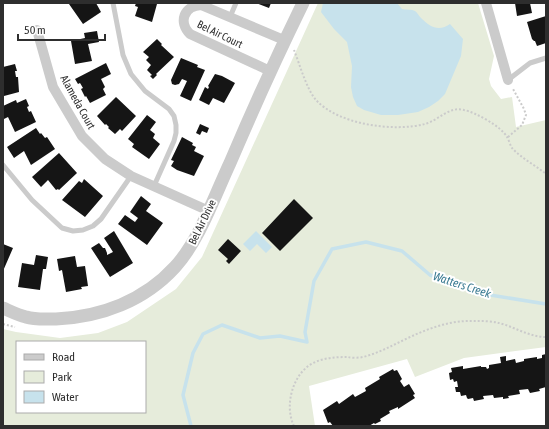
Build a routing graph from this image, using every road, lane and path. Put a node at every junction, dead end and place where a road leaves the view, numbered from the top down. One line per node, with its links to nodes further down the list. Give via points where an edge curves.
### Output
1 (113, 3): 16 (lane, via 123,55 132,74 145,91 169,109 174,116 174,141)
2 (236, 3): 5 (lane)
3 (303, 3): 7 (street, Bel Air Drive)
4 (486, 3): 11 (street)
5 (230, 17): 7 (street, Bel Air Court); 10 (street, Bel Air Court, via 206,7 196,6 187,11 184,20 186,30 190,34)
6 (37, 30): 15 (street, Alameda Court, via 54,87 82,136 105,159)
7 (284, 40): 10 (street, Bel Air Drive)
8 (294, 50): 12 (path, via 309,88 317,100 330,111 349,120 392,127 412,126 427,123 456,109 465,110 497,127)
9 (546, 58): 11 (lane, via 530,63)
10 (270, 71): 17 (street, Bel Air Drive)
11 (508, 80): 12 (path, via 526,116 522,125)
12 (508, 138): 14 (path, via 511,147)
13 (3, 165): 15 (lane, via 32,200 62,228 73,231 93,226 101,219)
14 (546, 174)
15 (131, 176): 16 (street, Alameda Court)
16 (154, 186): 17 (street, Alameda Court)
17 (209, 211): 18 (street, Bel Air Drive, via 176,267 162,281 116,308 90,315 44,319 26,317)
18 (3, 308)
19 (546, 337): 20 (path, via 538,337 499,323 450,323 432,328 362,358 336,357 322,360 307,367 294,387 290,412)
20 (294, 426)

